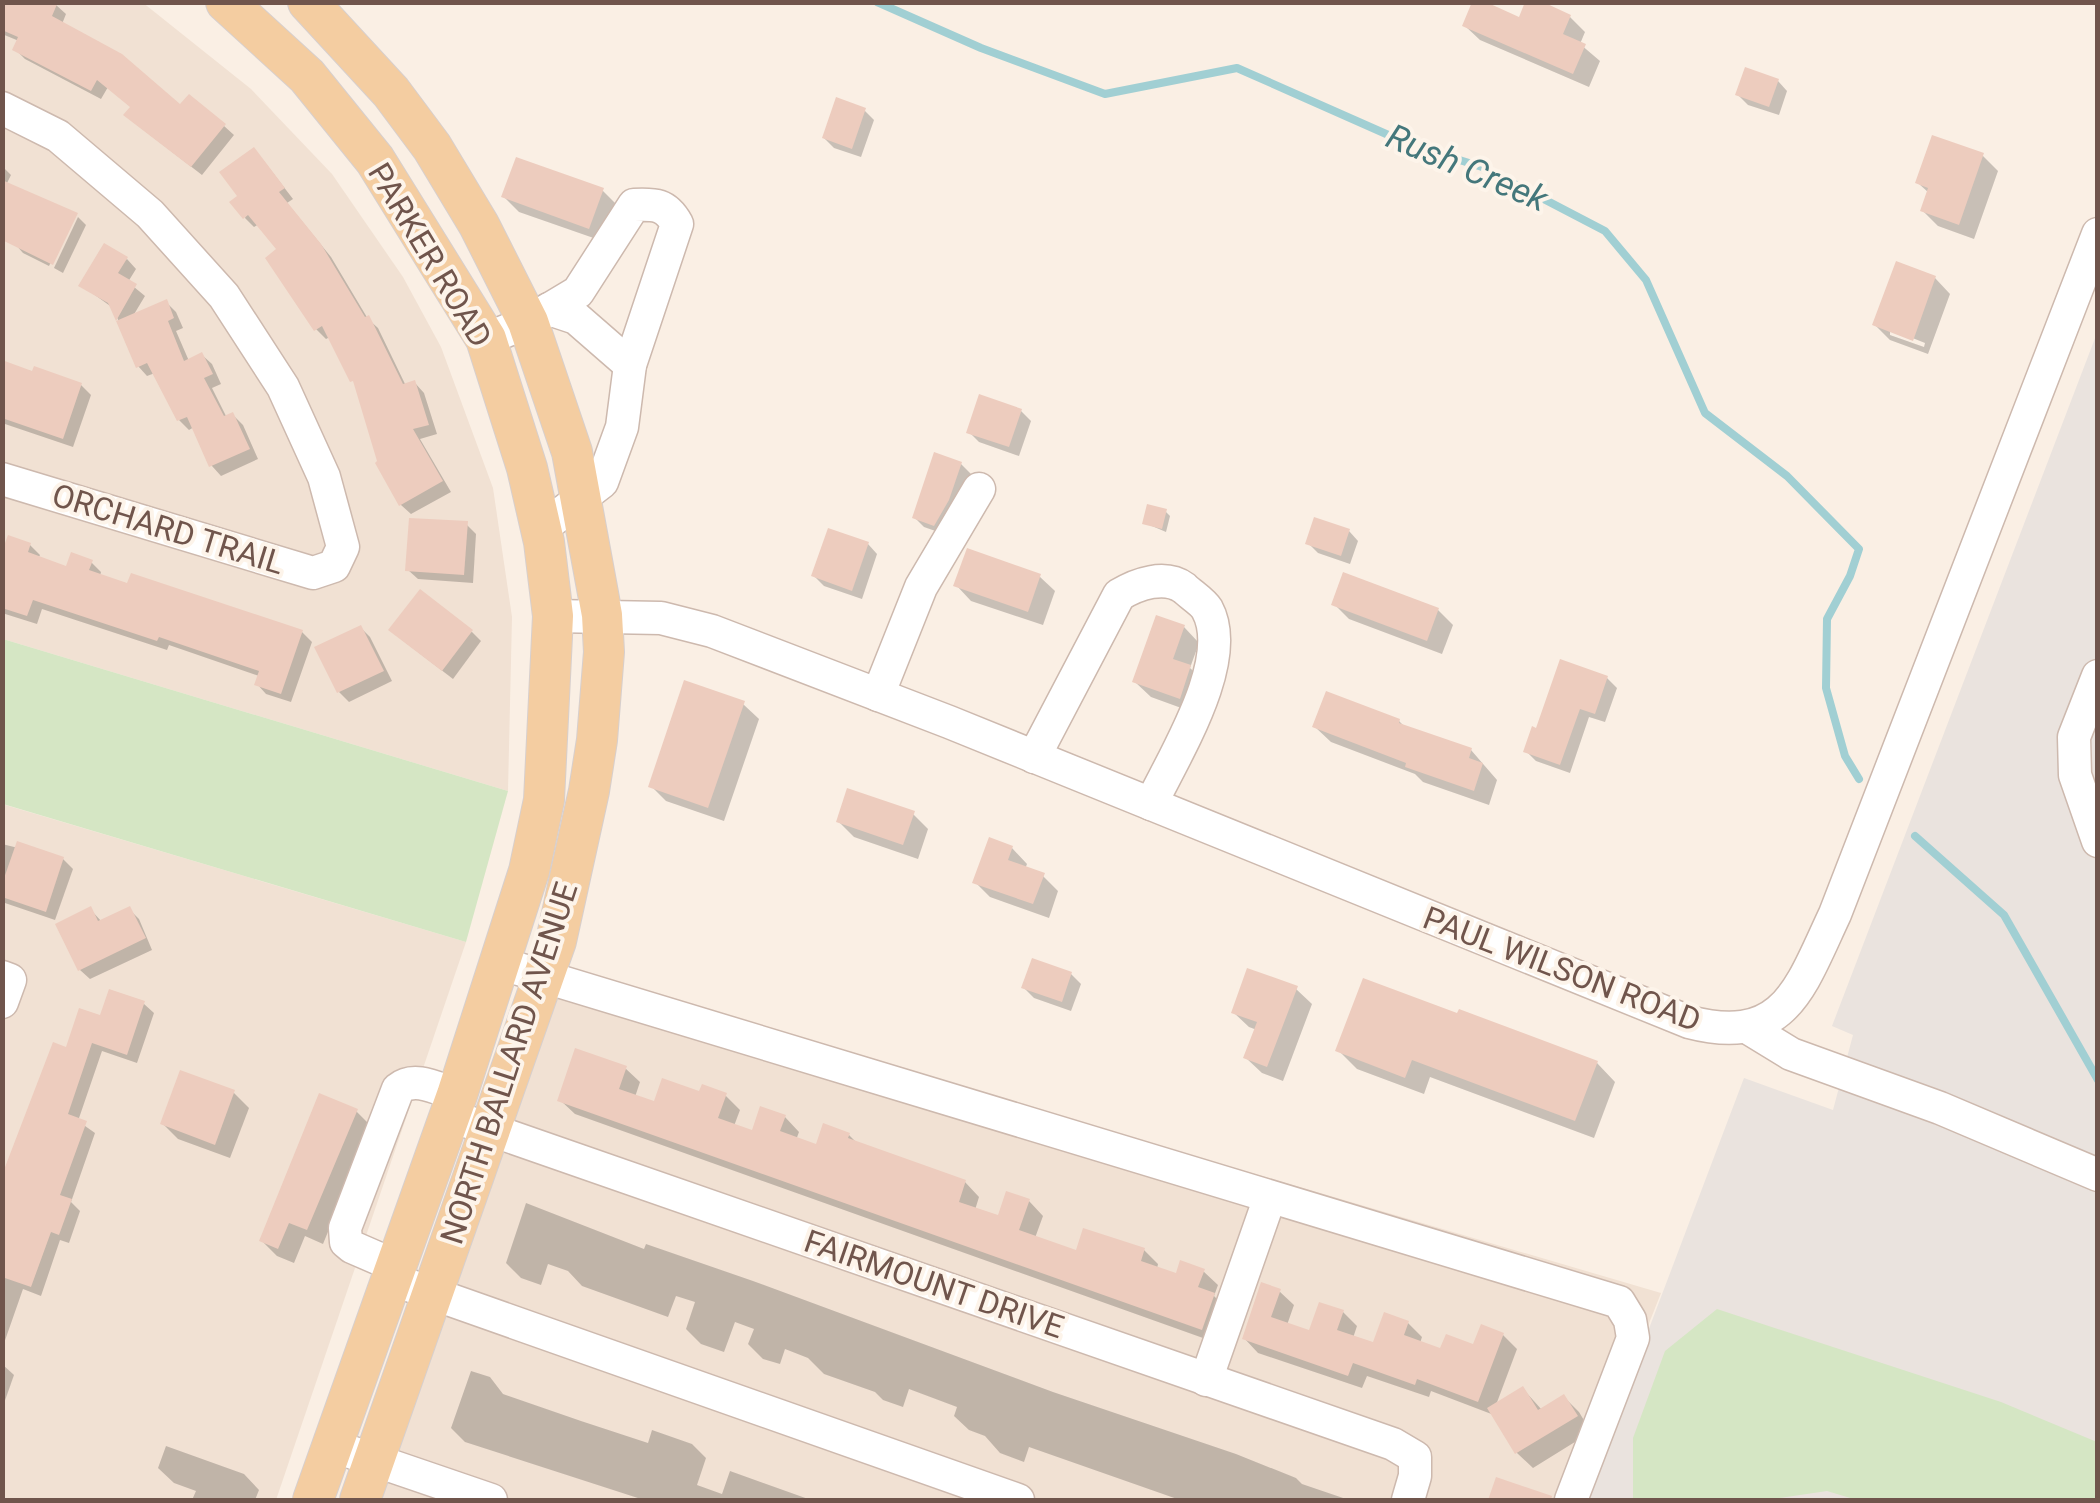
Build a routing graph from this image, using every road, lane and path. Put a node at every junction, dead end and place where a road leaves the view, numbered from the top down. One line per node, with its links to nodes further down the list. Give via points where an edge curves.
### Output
1 (226, 2): 6 (main road, PARKER ROAD, via 306,76 375,160)
2 (308, 2): 5 (main road, PARKER ROAD, via 391,92)
3 (2, 108): 8 (street, ORCHARD TRAIL, via 58,136 150,214 224,296 283,386 324,476 343,547 334,566 314,572)
4 (2098, 234): 21 (street, PAUL WILSON ROAD, via 1835,914 1790,1001 1776,1016)
5 (539, 316): 6 (street); 7 (street, via 576,318); 7 (street, via 578,292 634,206 656,204 677,224); 10 (main road, PARKER ROAD)
6 (486, 339): 11 (main road, PARKER ROAD)
7 (630, 364): 10 (street, via 622,427 602,482)
8 (2, 479)
9 (979, 489): 15 (street, via 920,587)
10 (582, 499): 11 (street); 12 (main road, PARKER ROAD)
11 (541, 528): 13 (main road, PARKER ROAD)
12 (602, 615): 13 (street, PAUL WILSON ROAD); 15 (street, PAUL WILSON ROAD, via 660,618 712,631); 20 (main road, NORTH BALLARD AVENUE, via 590,792)
13 (553, 616): 19 (main road, NORTH BALLARD AVENUE, via 544,800)
14 (2098, 676): 18 (street, via 2074,737 2075,775)
15 (878, 695): 16 (street, PAUL WILSON ROAD)
16 (1034, 758): 17 (street, PAUL WILSON ROAD); 17 (street, via 1119,595 1141,582 1179,584 1207,608 1216,648 1210,680)
17 (1151, 804): 21 (street, PAUL WILSON ROAD, via 1688,1022)
18 (2098, 841)
19 (502, 964): 20 (street); 22 (main road, NORTH BALLARD AVENUE)
20 (544, 977): 23 (main road, NORTH BALLARD AVENUE); 25 (street)
21 (1747, 1027): 24 (street, via 1792,1054)
22 (454, 1106): 23 (street, FAIRMOUNT DRIVE); 26 (main road, NORTH BALLARD AVENUE); 26 (street, FAIRMOUNT DRIVE, via 416,1082 398,1089 345,1228 346,1242)
23 (490, 1129): 27 (main road, NORTH BALLARD AVENUE); 28 (street, FAIRMOUNT DRIVE)
24 (2098, 1174)
25 (1270, 1197): 28 (street); 36 (street, via 1618,1302 1633,1338)
26 (396, 1273): 27 (street, FAIRMOUNT DRIVE); 29 (main road, NORTH BALLARD AVENUE)
27 (432, 1294): 30 (main road, NORTH BALLARD AVENUE); 34 (street, FAIRMOUNT DRIVE)
28 (1206, 1380): 35 (street, FAIRMOUNT DRIVE, via 1394,1444 1414,1457)
29 (334, 1446): 30 (street); 31 (main road, NORTH BALLARD AVENUE)
30 (374, 1460): 32 (main road, NORTH BALLARD AVENUE); 33 (street)
31 (313, 1500)
32 (360, 1500)
33 (492, 1500)
34 (1018, 1500)
35 (1408, 1500)
36 (1571, 1500)

